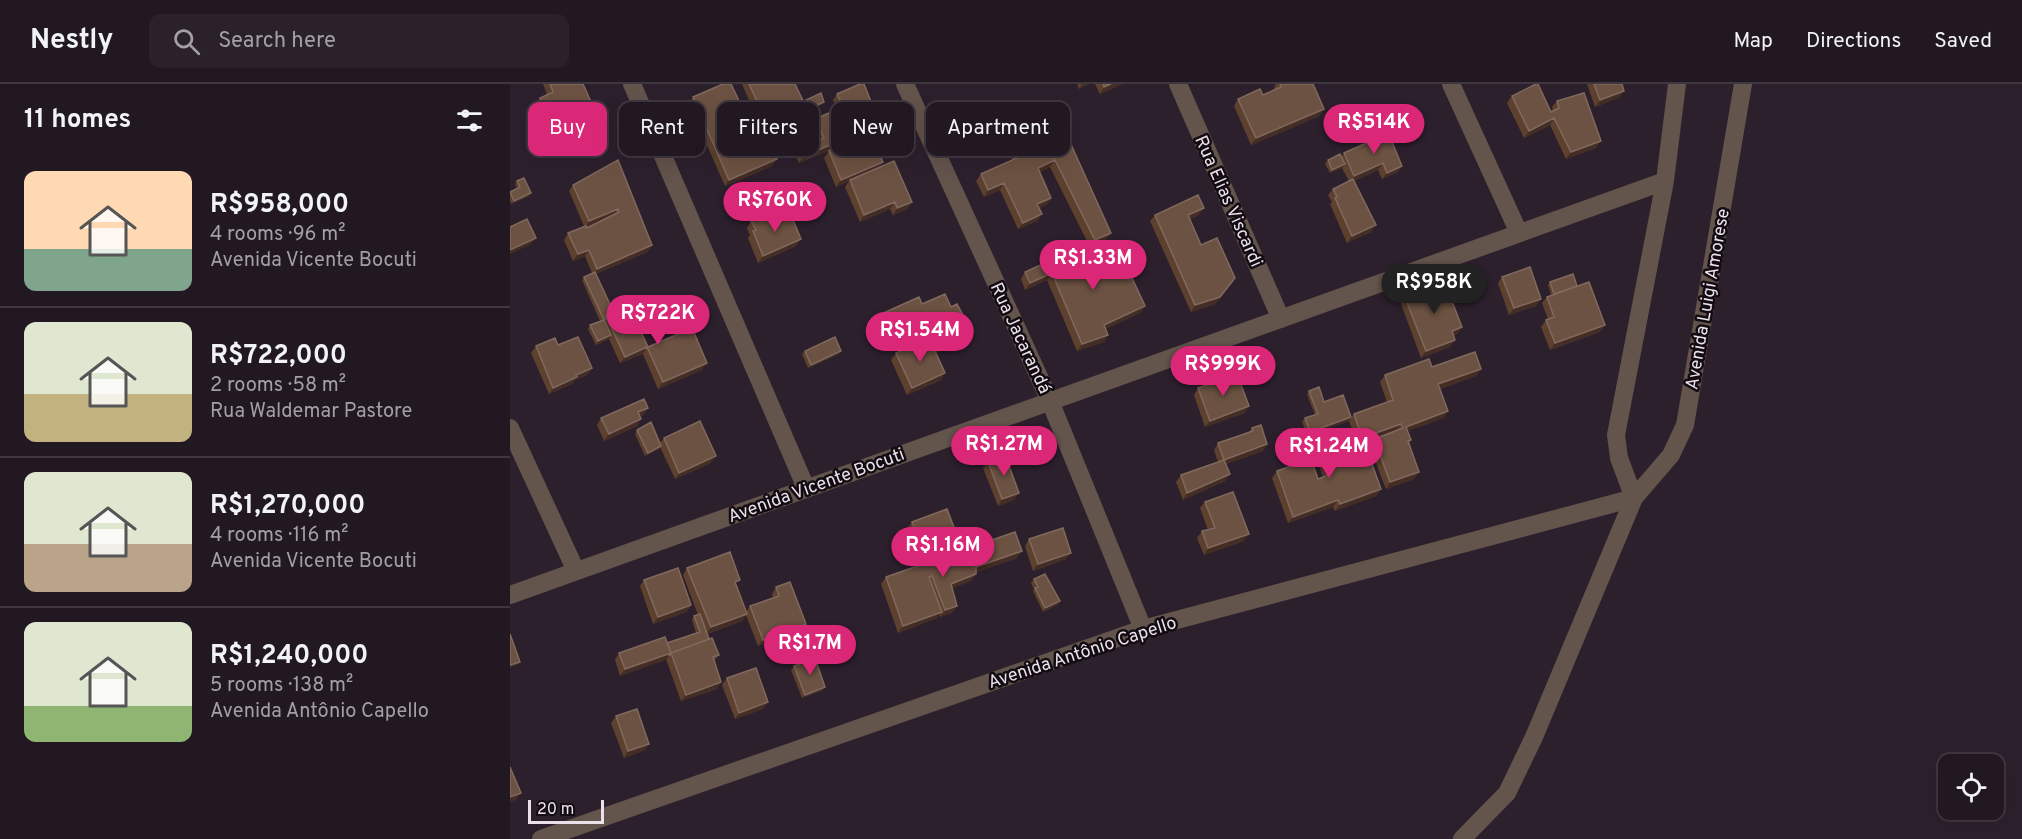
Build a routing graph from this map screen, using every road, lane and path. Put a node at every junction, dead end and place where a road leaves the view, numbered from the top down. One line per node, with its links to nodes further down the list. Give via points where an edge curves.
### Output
1 (632, 84): 12 (street)
2 (905, 84): 10 (street, Rua Jacarandá)
3 (1178, 84): 9 (street, Rua Elias Viscardi)
4 (1451, 84): 8 (street)
5 (1677, 84): 7 (street)
6 (1743, 84): 13 (street, Avenida Luigi Amorese, via 1685,424 1671,455)
7 (1665, 180): 8 (street, Avenida Vicente Bocuti); 13 (street, via 1616,435 1619,458)
8 (1519, 233): 9 (street, Avenida Vicente Bocuti)
9 (1281, 319): 10 (street, Avenida Vicente Bocuti)
10 (1050, 401): 12 (street, Avenida Vicente Bocuti); 16 (street, Rua Jacarandá)
11 (510, 428): 14 (street)
12 (806, 488): 14 (street, Avenida Vicente Bocuti)
13 (1634, 498): 16 (street, Avenida Antônio Capello); 18 (street, Avenida Luigi Amorese, via 1507,793)
14 (576, 571): 15 (street, Avenida Vicente Bocuti)
15 (510, 595)
16 (1143, 629): 17 (street, Avenida Antônio Capello)
17 (541, 839)
18 (1462, 839)

